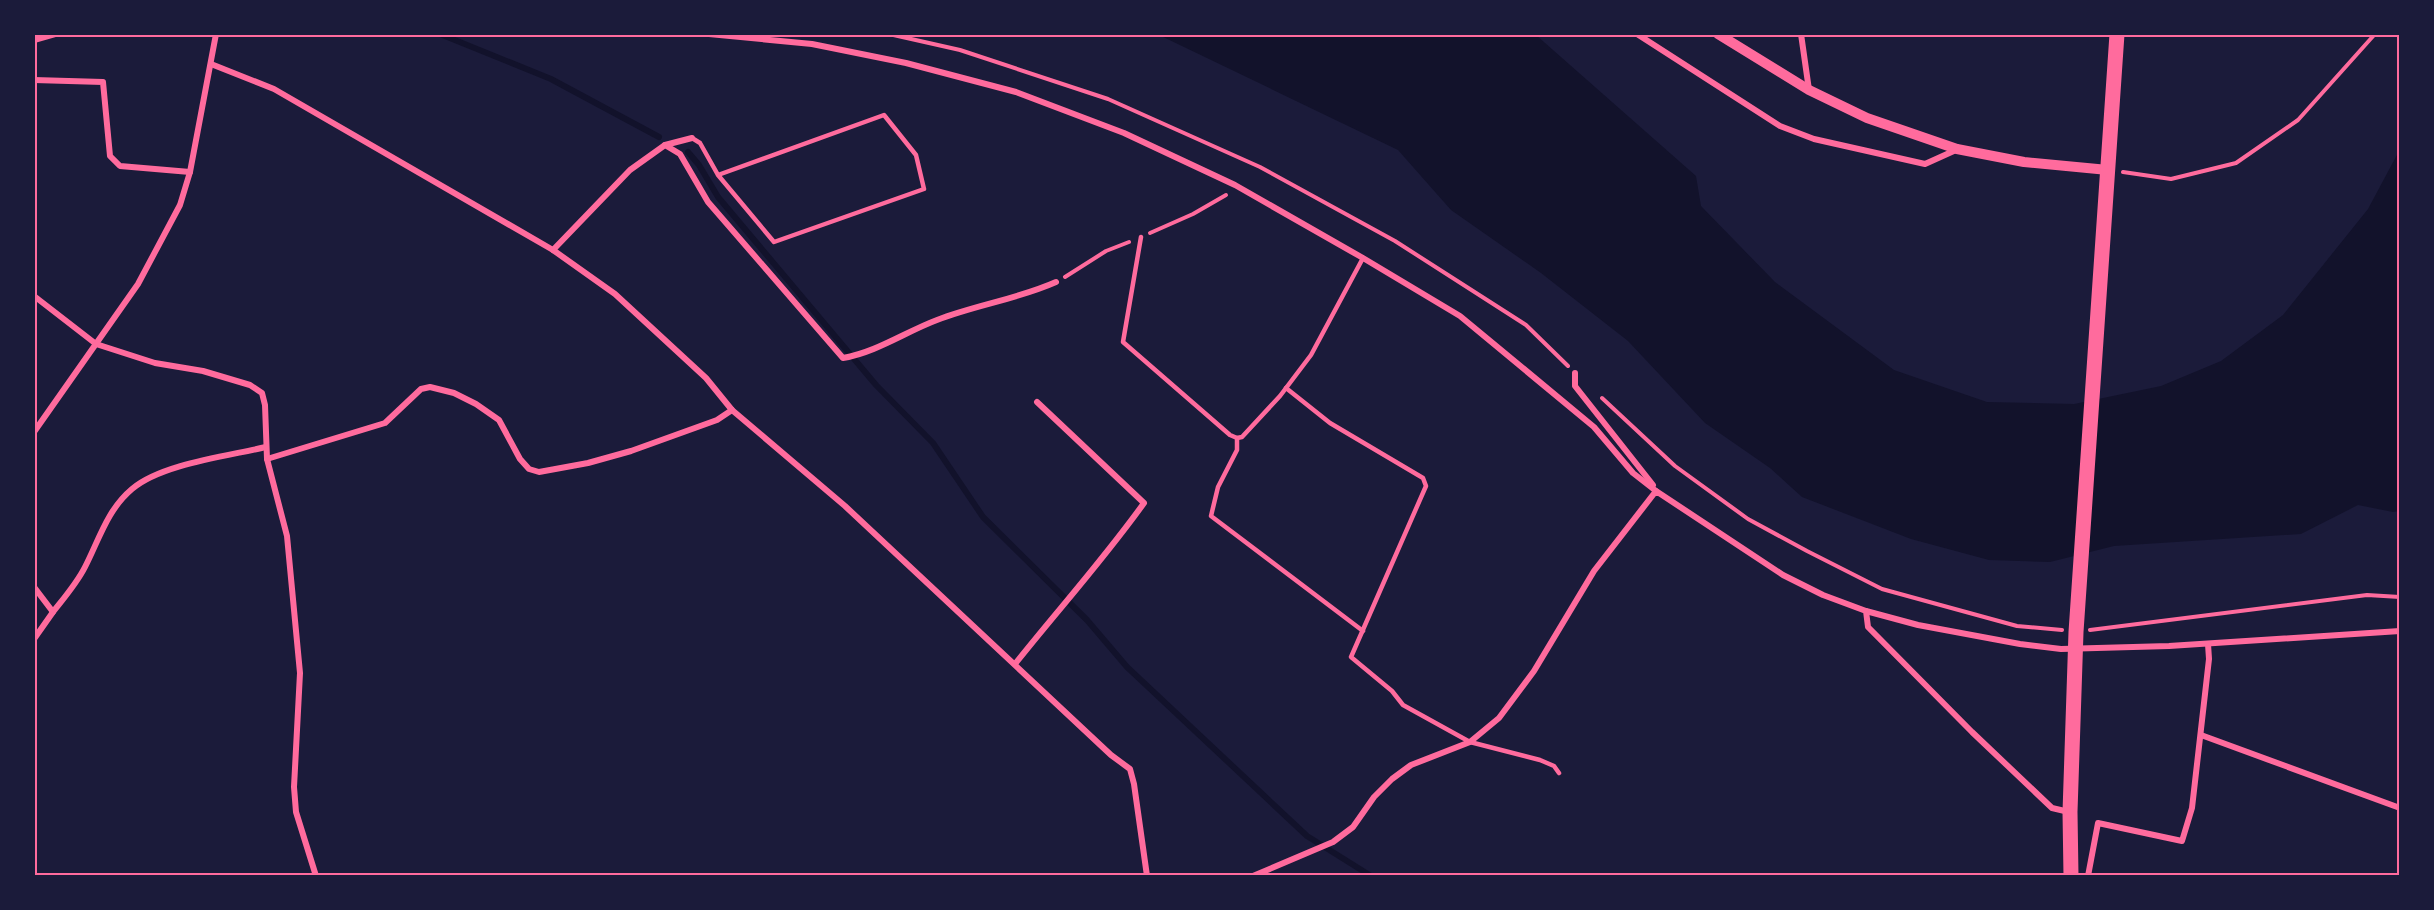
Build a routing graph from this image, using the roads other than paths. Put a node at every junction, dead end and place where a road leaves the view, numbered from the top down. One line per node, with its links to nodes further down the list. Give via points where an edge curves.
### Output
1 (55, 34): 8 (street)
2 (216, 34): 9 (street)
3 (709, 34): 20 (street, via 812,44 906,63 1016,92 1125,133 1225,181)
4 (1637, 34): 14 (street, via 1780,126 1814,139 1925,164)
5 (1718, 34): 11 (street)
6 (1801, 34): 11 (street)
7 (2117, 34): 15 (main road)
8 (34, 40)
9 (212, 64): 16 (street); 19 (street, via 274,89)
10 (34, 80): 16 (street, via 104,82 110,156 120,166)
11 (1809, 90): 14 (street, via 1867,118)
12 (692, 138): 13 (street); 17 (lane, via 700,143)
13 (665, 145): 19 (street, via 630,170); 21 (street, via 680,154 708,202 843,358 880,347 937,320)
14 (1957, 149): 15 (street, via 2024,162)
15 (2108, 170): 40 (main road)
16 (190, 172): 23 (street, via 180,205 138,284)
17 (718, 175): 17 (lane, via 884,114 916,155 924,189 774,242)
18 (1141, 237): 29 (lane, via 1124,342)
19 (553, 250): 27 (street, via 615,294 706,378)
20 (1363, 258): 25 (lane, via 1311,355); 32 (street, via 1460,316 1594,427 1633,473)
21 (1056, 282)
22 (35, 298): 23 (street)
23 (96, 344): 28 (street); 30 (street, via 154,363 203,371 250,385 262,393)
24 (1575, 373): 32 (street, via 1575,386)
25 (1286, 388): 29 (lane); 36 (lane, via 1330,423 1423,478 1426,486)
26 (1037, 402): 41 (street, via 1144,504)
27 (732, 410): 31 (street, via 717,420 631,450 539,472 519,459 499,420 477,404 430,387 421,389 385,423); 41 (street, via 845,506)
28 (34, 432)
29 (1237, 438): 36 (lane, via 1237,450 1218,487 1211,516)
30 (266, 447): 31 (street); 35 (street, via 184,466 131,489 101,529 84,569)
31 (267, 459): 47 (street, via 287,536 300,673 296,812)
32 (1656, 491): 34 (street, via 1783,575); 43 (street, via 1594,571 1534,671 1499,718)
33 (34, 586): 35 (street)
34 (1866, 611): 40 (street, via 2020,644); 46 (street, via 1868,627 1964,724 2052,808)
35 (53, 612): 38 (street)
36 (1363, 631): 43 (lane, via 1351,657 1403,705)
37 (2400, 631): 39 (street)
38 (34, 639)
39 (2208, 644): 40 (street); 42 (street)
40 (2076, 648): 46 (main road)
41 (1015, 664): 48 (street, via 1130,769)
42 (2201, 735): 45 (street); 51 (street, via 2192,808 2182,841 2098,823)
43 (1470, 742): 44 (lane, via 1540,760); 49 (street, via 1411,765 1392,779 1353,827 1333,842)
44 (1559, 773)
45 (2400, 808)
46 (2070, 812): 50 (main road)
47 (316, 876)
48 (1147, 876)
49 (1253, 876)
50 (2071, 876)
51 (2088, 876)

